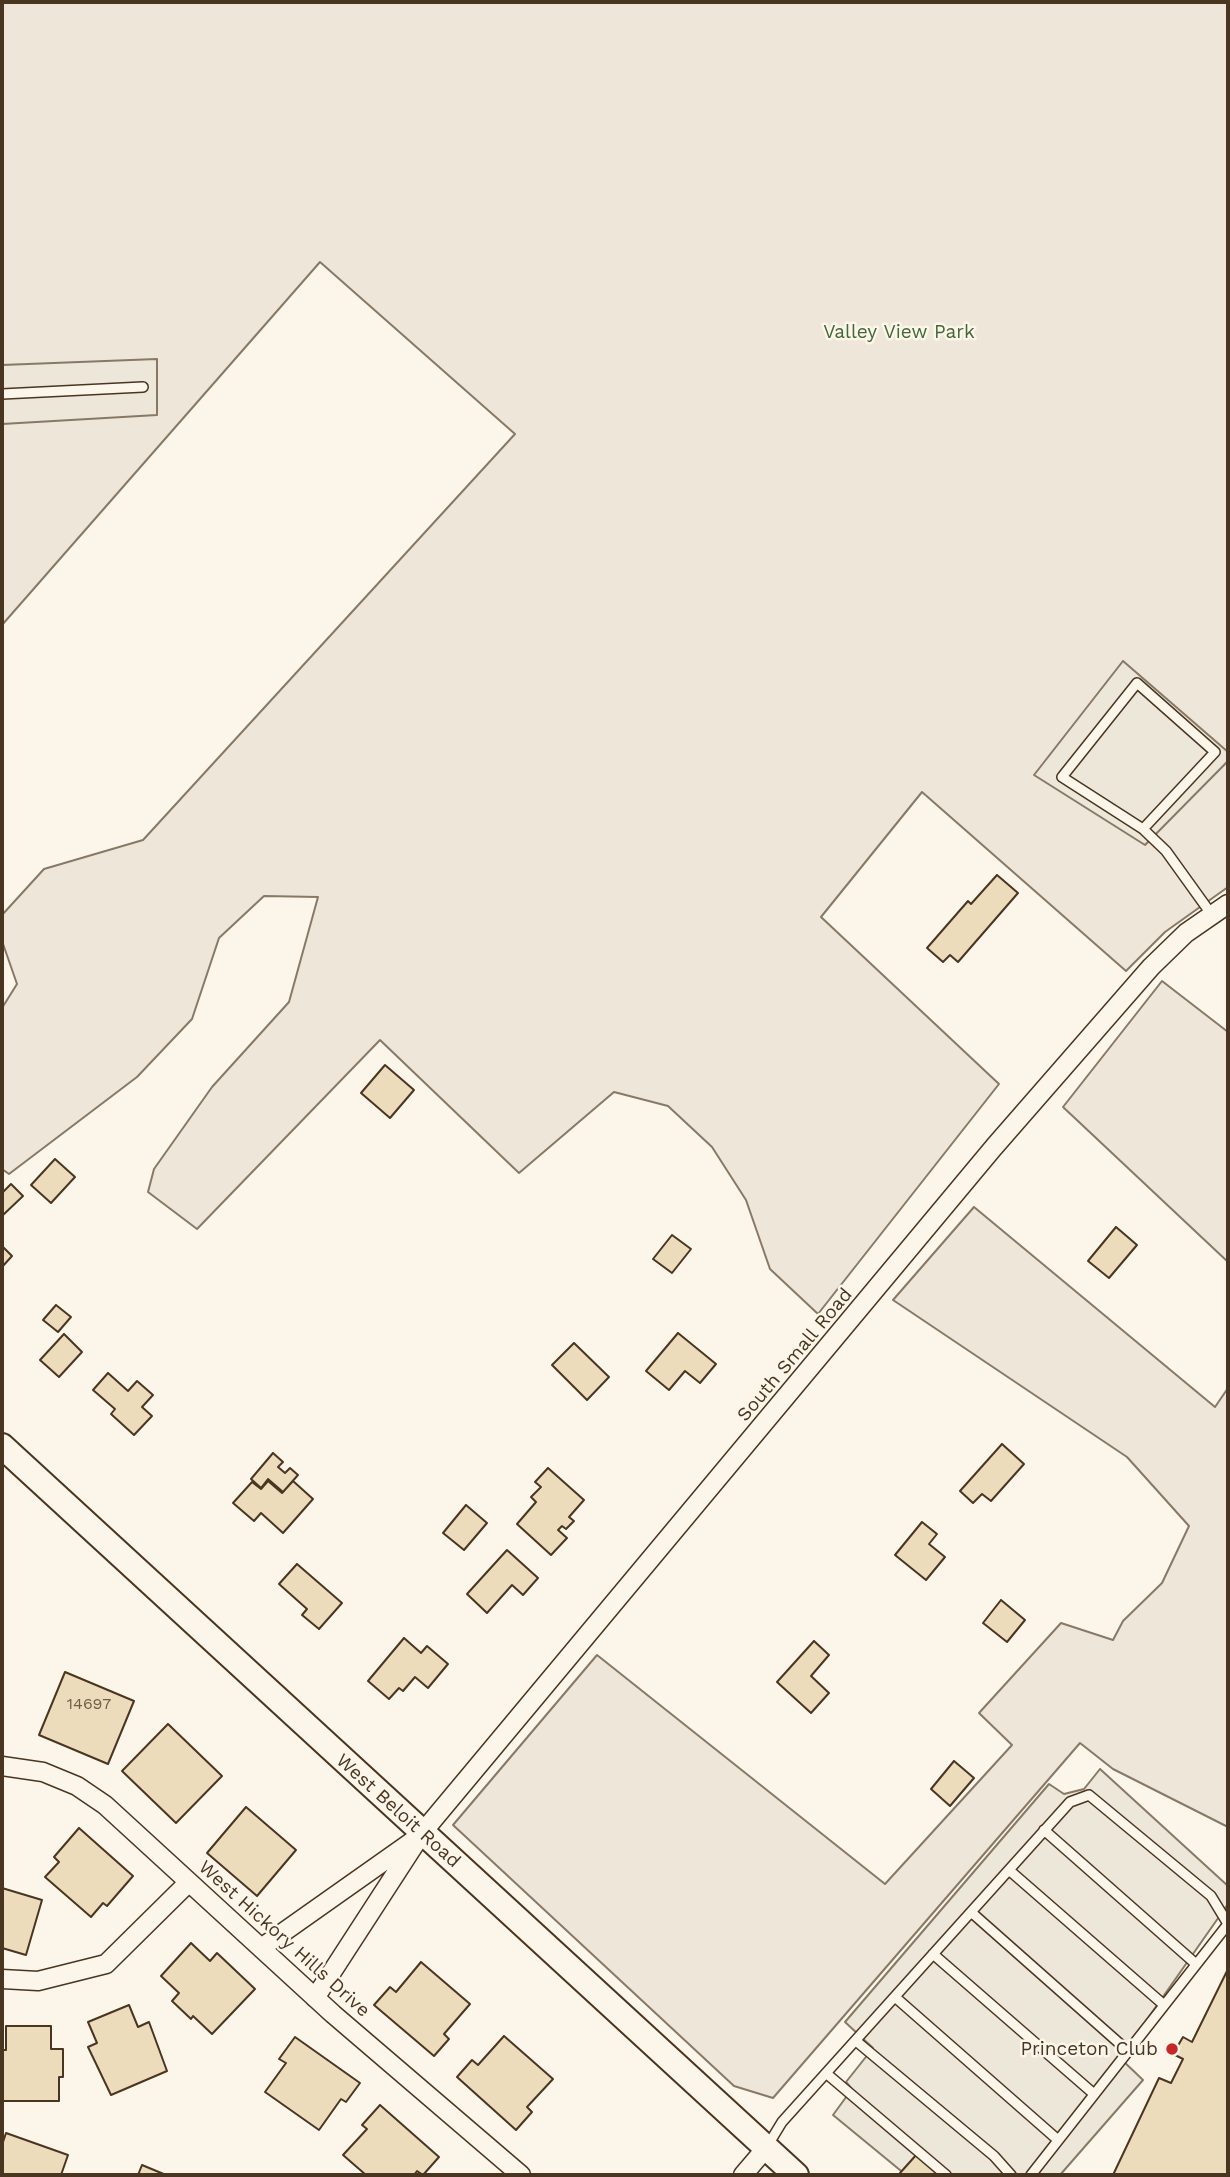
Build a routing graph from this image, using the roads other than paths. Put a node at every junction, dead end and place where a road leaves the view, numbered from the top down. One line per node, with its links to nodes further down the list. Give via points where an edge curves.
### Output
1 (144, 387): 2 (lane)
2 (2, 394)
3 (1143, 829): 3 (lane, via 1062,777 1138,682 1215,752); 5 (lane, via 1166,851)
4 (1228, 904): 5 (street, South Small Road)
5 (1212, 915): 9 (street, South Small Road, via 1151,967 994,1147)
6 (2, 1446): 9 (main road, West Beloit Road)
7 (2, 1766): 11 (street, West Hickory Hills Drive, via 43,1772 77,1786 106,1805)
8 (1044, 1830): 10 (lane); 12 (lane, via 1070,1802 1089,1795); 16 (lane)
9 (422, 1833): 14 (street); 19 (street); 26 (main road, West Beloit Road)
10 (1009, 1870): 13 (lane); 20 (lane)
11 (189, 1882): 14 (street, West Hickory Hills Drive); 17 (street, via 106,1964 38,1981)
12 (1225, 1911): 16 (lane, via 1228,1923)
13 (971, 1912): 15 (lane); 22 (lane)
14 (261, 1948): 19 (street, West Hickory Hills Drive)
15 (933, 1954): 18 (lane); 24 (lane)
16 (1196, 1964): 20 (lane)
17 (2, 1979)
18 (895, 1997): 21 (lane); 25 (lane)
19 (315, 1998): 27 (street, West Hickory Hills Drive)
20 (1164, 2005): 22 (lane)
21 (856, 2040): 23 (lane); 31 (lane)
22 (1128, 2050): 24 (lane)
23 (827, 2074): 26 (lane, via 782,2122); 30 (lane)
24 (1094, 2094): 25 (lane)
25 (1058, 2140): 32 (lane)
26 (766, 2148): 28 (street); 29 (main road, West Beloit Road)
27 (522, 2175)
28 (743, 2175)
29 (796, 2175)
30 (946, 2175)
31 (1011, 2175)
32 (1031, 2175)

